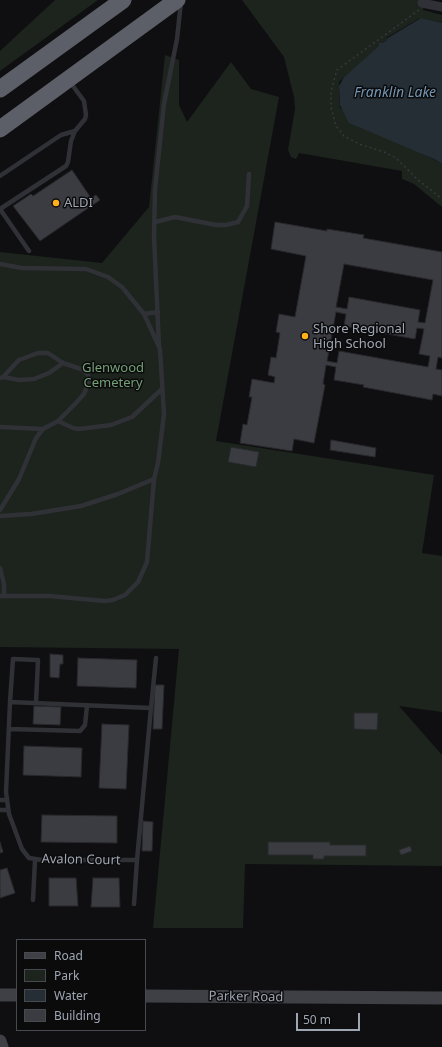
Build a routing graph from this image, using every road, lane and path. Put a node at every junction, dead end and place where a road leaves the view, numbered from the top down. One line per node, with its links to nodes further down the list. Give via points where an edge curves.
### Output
1 (123, 0): 7 (highway)
2 (177, 0): 6 (highway)
3 (181, 0): 14 (lane, via 181,18 164,104 155,188)
4 (423, 6): 5 (street); 12 (path, via 344,63 335,74 331,105 336,126 344,136 353,142 396,158)
5 (442, 7)
6 (69, 80): 8 (highway); 9 (lane, via 86,107 85,120)
7 (0, 88)
8 (0, 129)
9 (75, 130): 11 (lane, via 61,135); 13 (lane, via 66,166)
10 (250, 174): 14 (lane, via 247,206 238,222 226,225 175,217)
11 (0, 176)
12 (442, 199)
13 (0, 209): 15 (lane)
14 (155, 222): 17 (lane)
15 (29, 251)
16 (0, 264): 18 (lane, via 22,268 95,271 122,287)
17 (158, 312): 18 (lane); 19 (lane)
18 (144, 314): 19 (lane)
19 (160, 349): 22 (lane)
20 (63, 363): 21 (lane, via 34,379); 21 (lane, via 48,353 38,353 19,360); 23 (lane, via 84,370 89,381 84,394)
21 (2, 377)
22 (162, 389): 23 (lane, via 132,417 111,425 79,429); 26 (lane, via 164,414)
23 (58, 421): 25 (lane)
24 (0, 427): 25 (lane)
25 (43, 429): 27 (lane, via 32,444 15,489)
26 (154, 480): 28 (lane, via 81,506); 30 (lane, via 147,562 138,582 125,595 105,601 49,596)
27 (0, 510)
28 (0, 516)
29 (0, 568): 30 (lane, via 4,584)
30 (2, 596)
31 (156, 658): 35 (lane, Avalon Court)
32 (10, 702): 33 (lane); 33 (lane, Avalon Court, via 13,659 38,660); 36 (lane, Avalon Court)
33 (36, 704): 34 (lane)
34 (87, 706): 35 (lane); 36 (lane, via 85,725 80,731)
35 (151, 708): 42 (lane, Avalon Court)
36 (9, 729): 38 (lane, Avalon Court)
37 (0, 800): 38 (lane)
38 (7, 800): 40 (lane, Avalon Court)
39 (0, 810): 40 (lane)
40 (8, 810): 41 (lane, Avalon Court, via 22,849 29,858)
41 (35, 860): 42 (lane, Avalon Court); 43 (lane)
42 (137, 860): 44 (lane)
43 (33, 900)
44 (134, 904)
45 (0, 995): 46 (street)
46 (16, 995)
47 (146, 996): 48 (street, Parker Road)
48 (442, 998)
49 (0, 1041): 50 (street)
50 (2, 1047)

